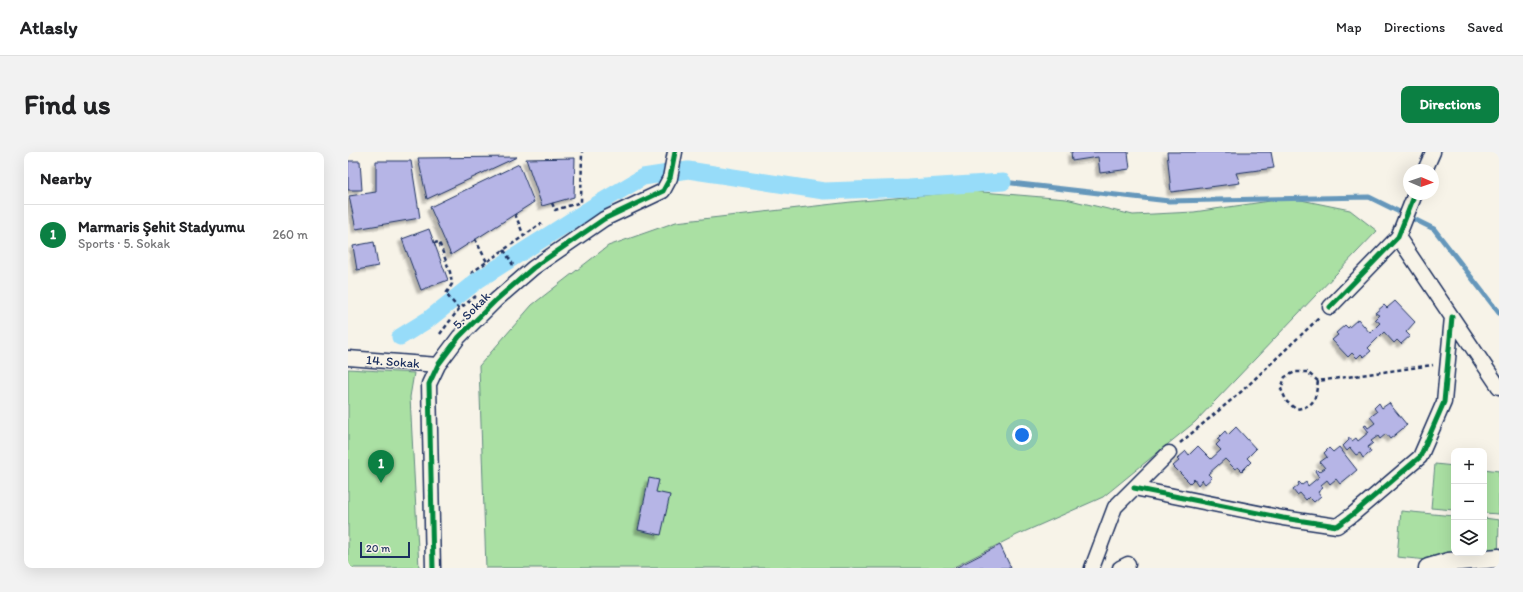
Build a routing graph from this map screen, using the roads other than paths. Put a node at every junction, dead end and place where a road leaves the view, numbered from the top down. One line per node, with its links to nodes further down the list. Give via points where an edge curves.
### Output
1 (1433, 152): 3 (street)
2 (674, 155): 9 (street, 5. Sokak, via 670,178 663,191 604,219 532,268 459,338)
3 (1428, 164)
4 (1413, 200): 5 (street)
5 (1398, 237): 6 (street); 7 (street)
6 (1330, 307)
7 (1452, 317): 10 (street); 12 (street, via 1444,402 1420,457 1337,526 1283,518)
8 (348, 358): 9 (street, 14. Sokak)
9 (438, 365): 14 (street, 5. Sokak, via 429,384)
10 (1499, 386)
11 (1169, 452): 12 (street)
12 (1134, 488): 15 (street, via 1115,508)
13 (1499, 558): 16 (street, via 1448,562)
14 (433, 568)
15 (1092, 568)
16 (1428, 568)

